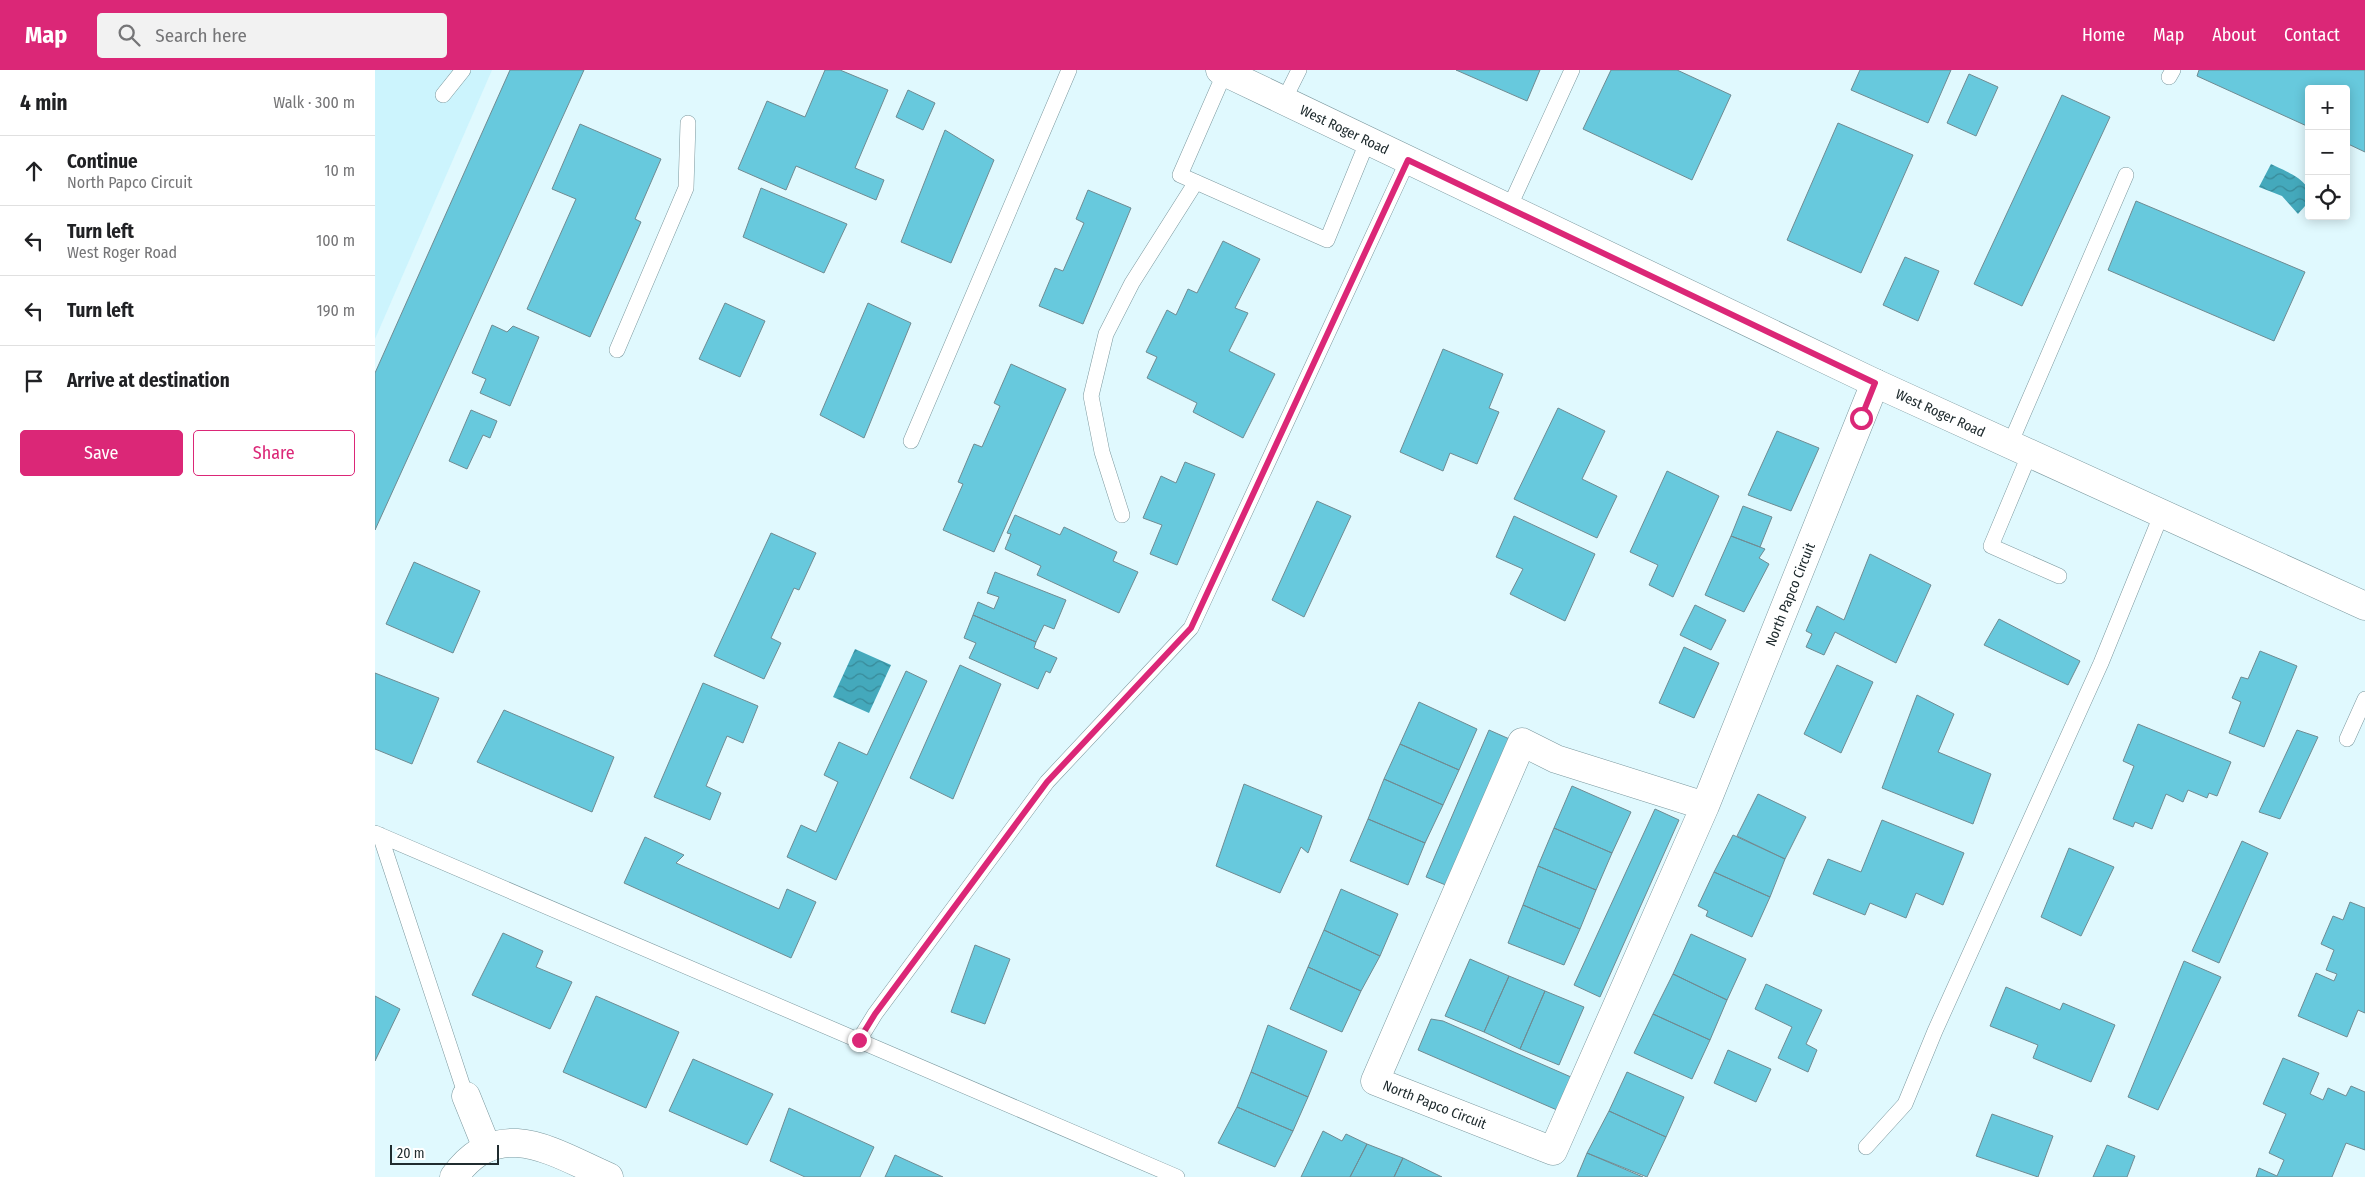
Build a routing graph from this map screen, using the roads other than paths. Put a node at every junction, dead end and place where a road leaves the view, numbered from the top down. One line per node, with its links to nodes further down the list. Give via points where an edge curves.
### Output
1 (463, 70): 6 (lane)
2 (1069, 70): 16 (lane)
3 (1299, 70): 7 (lane)
4 (1572, 70): 13 (lane)
5 (1223, 71): 7 (street, West Roger Road); 12 (lane, via 1180,175)
6 (443, 95)
7 (1284, 100): 9 (street, West Roger Road)
8 (688, 123): 14 (lane, via 686,188)
9 (1368, 140): 10 (street, West Roger Road); 12 (lane, via 1327,240)
10 (1408, 160): 13 (street, West Roger Road); 26 (lane, via 1191,628 1047,782)
11 (2126, 176): 17 (lane)
12 (1196, 182): 19 (lane, via 1132,283 1106,334 1091,396 1102,452)
13 (1509, 208): 15 (street, West Roger Road)
14 (617, 350)
15 (1875, 383): 17 (street, West Roger Road); 24 (street, North Papco Circuit)
16 (911, 441)
17 (2021, 449): 18 (street, West Roger Road); 20 (lane, via 1991,546)
18 (2162, 513): 21 (street, West Roger Road); 29 (lane, via 2101,663 1935,1030 1905,1104)
19 (1122, 515)
20 (2059, 576)
21 (2365, 606)
22 (2365, 699): 23 (lane)
23 (2347, 739)
24 (1705, 806): 24 (street, North Papco Circuit, via 1556,759 1523,742 1375,1081 1553,1151)
25 (378, 834): 26 (lane); 27 (lane)
26 (859, 1040): 32 (lane)
27 (466, 1096): 28 (street)
28 (490, 1147): 30 (street, via 464,1163); 31 (street, via 507,1142 530,1144)
29 (1866, 1147)
30 (454, 1177)
31 (609, 1177)
32 (1177, 1177)

